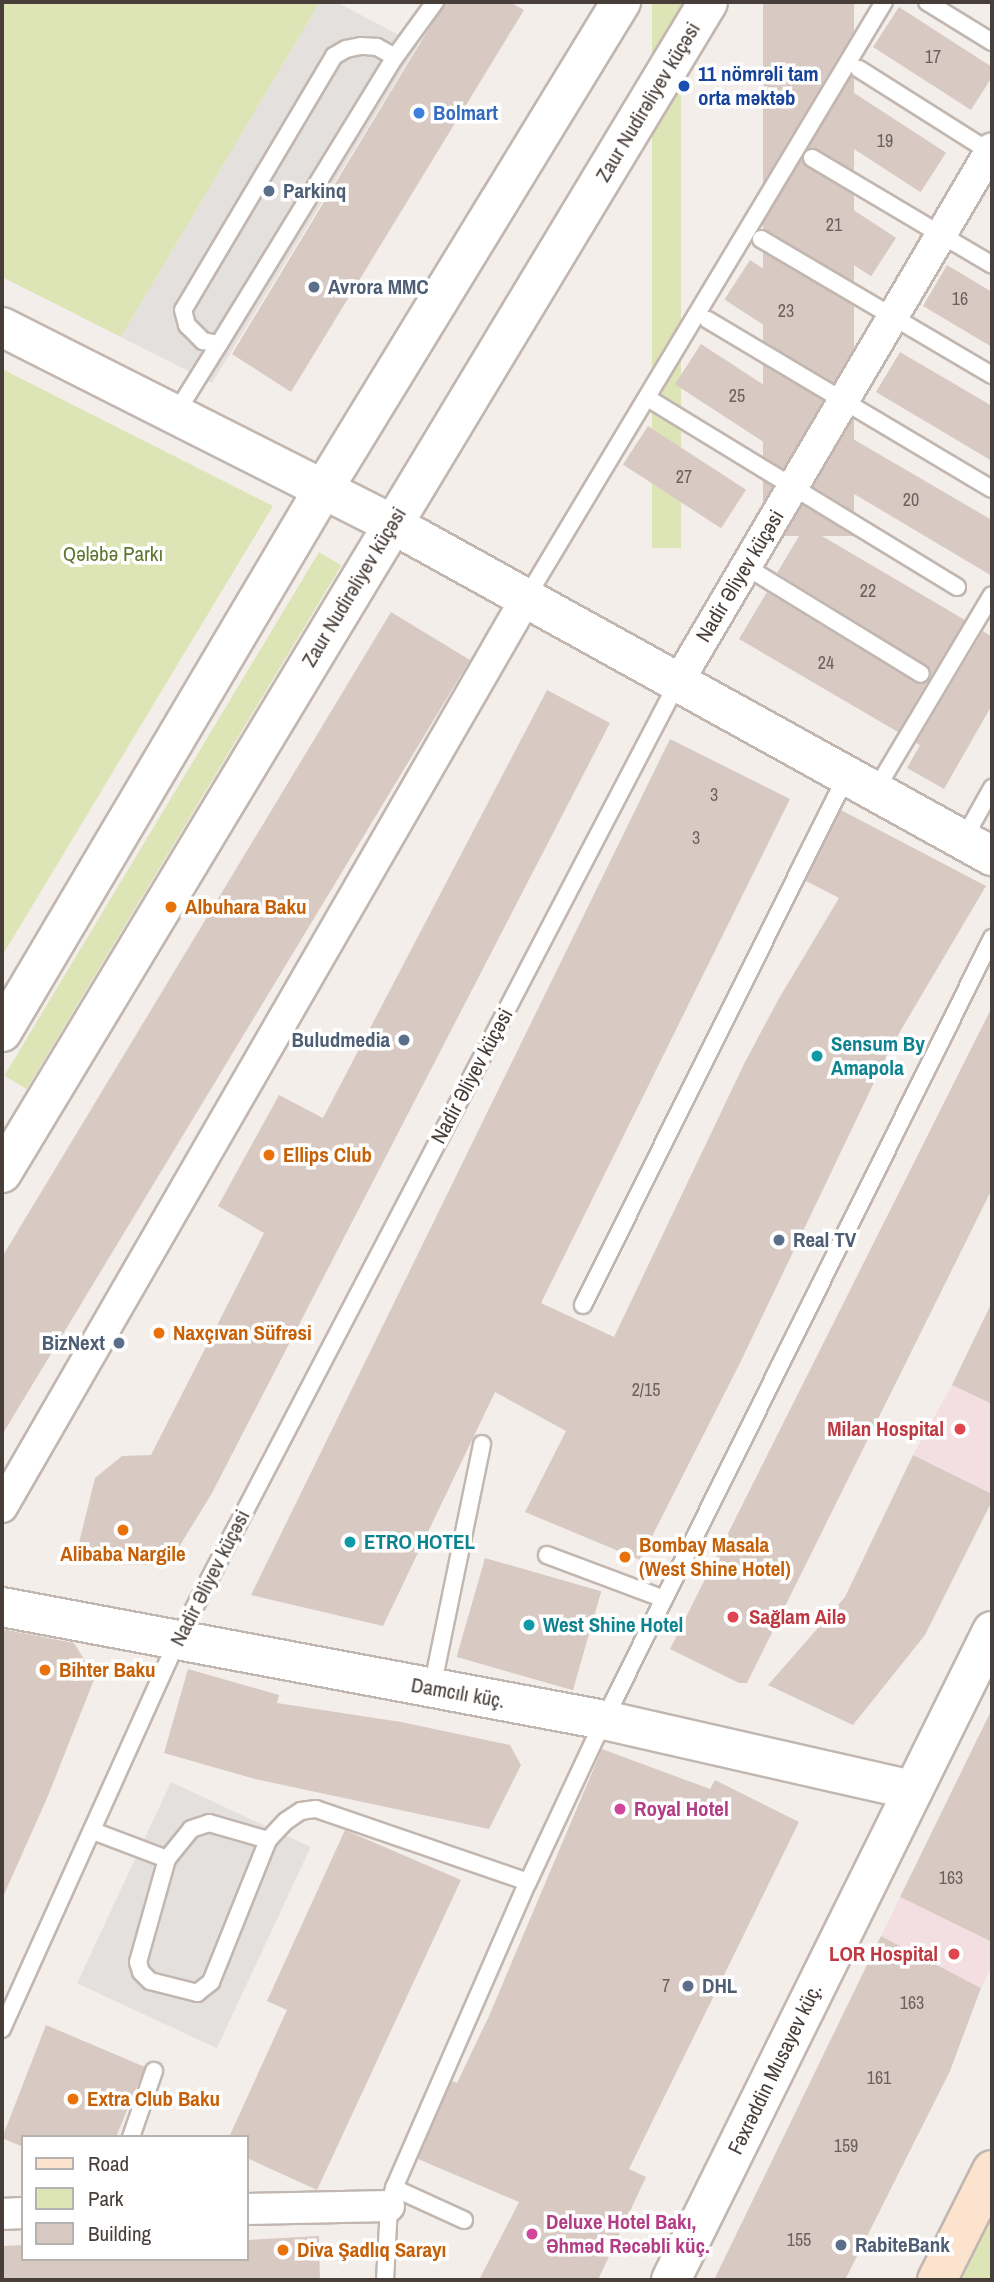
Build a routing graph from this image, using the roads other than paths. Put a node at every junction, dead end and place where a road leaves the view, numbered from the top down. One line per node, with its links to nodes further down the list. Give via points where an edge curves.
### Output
1 (435, 2): 7 (lane)
2 (621, 2): 23 (street)
3 (708, 2): 25 (street, Zaur Nudirəliyev küçəsi)
4 (884, 2): 29 (lane)
5 (927, 2): 6 (lane)
6 (992, 42)
7 (395, 57): 17 (lane); 17 (lane, via 377,47 346,49 334,56 183,310 194,334)
8 (859, 69): 9 (lane)
9 (991, 151): 11 (street, Nadir Əliyev küçəsi)
10 (812, 158): 11 (lane)
11 (942, 234): 13 (lane); 14 (street, Nadir Əliyev küçəsi)
12 (761, 239): 14 (lane)
13 (992, 265)
14 (894, 319): 18 (lane); 19 (street, Nadir Əliyev küçəsi)
15 (708, 320): 19 (lane)
16 (2, 327): 21 (street)
17 (219, 344): 21 (lane)
18 (992, 375)
19 (844, 399): 22 (street, Nadir Əliyev küçəsi); 24 (lane)
20 (654, 402): 22 (lane)
21 (176, 413): 23 (street)
22 (793, 486): 26 (street, Nadir Əliyev küçəsi); 27 (lane)
23 (324, 488): 25 (street); 36 (street)
24 (992, 489)
25 (392, 524): 29 (street); 37 (street, Zaur Nudirəliyev küçəsi)
26 (745, 566): 30 (lane); 31 (street, Nadir Əliyev küçəsi)
27 (957, 587)
28 (992, 595): 32 (lane)
29 (525, 600): 31 (street); 40 (street)
30 (921, 674)
31 (678, 682): 32 (street); 45 (lane, Nadir Əliyev küçəsi)
32 (861, 783): 34 (street); 38 (lane)
33 (992, 788): 34 (lane)
34 (977, 848)
35 (992, 938): 42 (lane)
36 (2, 1032)
37 (2, 1173)
38 (583, 1305)
39 (482, 1444): 46 (lane)
40 (2, 1507)
41 (547, 1555): 42 (lane)
42 (664, 1599): 47 (lane)
43 (2, 1607): 45 (street, Damcılı küç.)
44 (992, 1631): 48 (street, Fəxrəddin Musayev küç.)
45 (177, 1641): 46 (street, Damcılı küç.); 49 (lane, Nadir Əliyev küçəsi)
46 (432, 1688): 47 (street, Damcılı küç.)
47 (604, 1720): 48 (street, Damcılı küç.); 52 (lane)
48 (913, 1790): 63 (street, Fəxrəddin Musayev küç.)
49 (93, 1831): 51 (lane); 53 (lane, Nadir Əliyev küçəsi)
50 (268, 1840): 51 (lane, via 209,1823 191,1829); 51 (lane, via 211,1982 197,1993 150,1980 138,1962); 52 (lane, via 293,1816 316,1809)
51 (167, 1859)
52 (528, 1882): 57 (lane)
53 (2, 2029)
54 (154, 2071): 55 (lane)
55 (132, 2135)
56 (992, 2170): 64 (main road)
57 (392, 2197): 58 (street); 61 (lane); 62 (lane)
58 (248, 2209)
59 (21, 2213): 60 (street)
60 (2, 2214)
61 (464, 2220)
62 (385, 2280)
63 (671, 2280)
64 (937, 2280)

